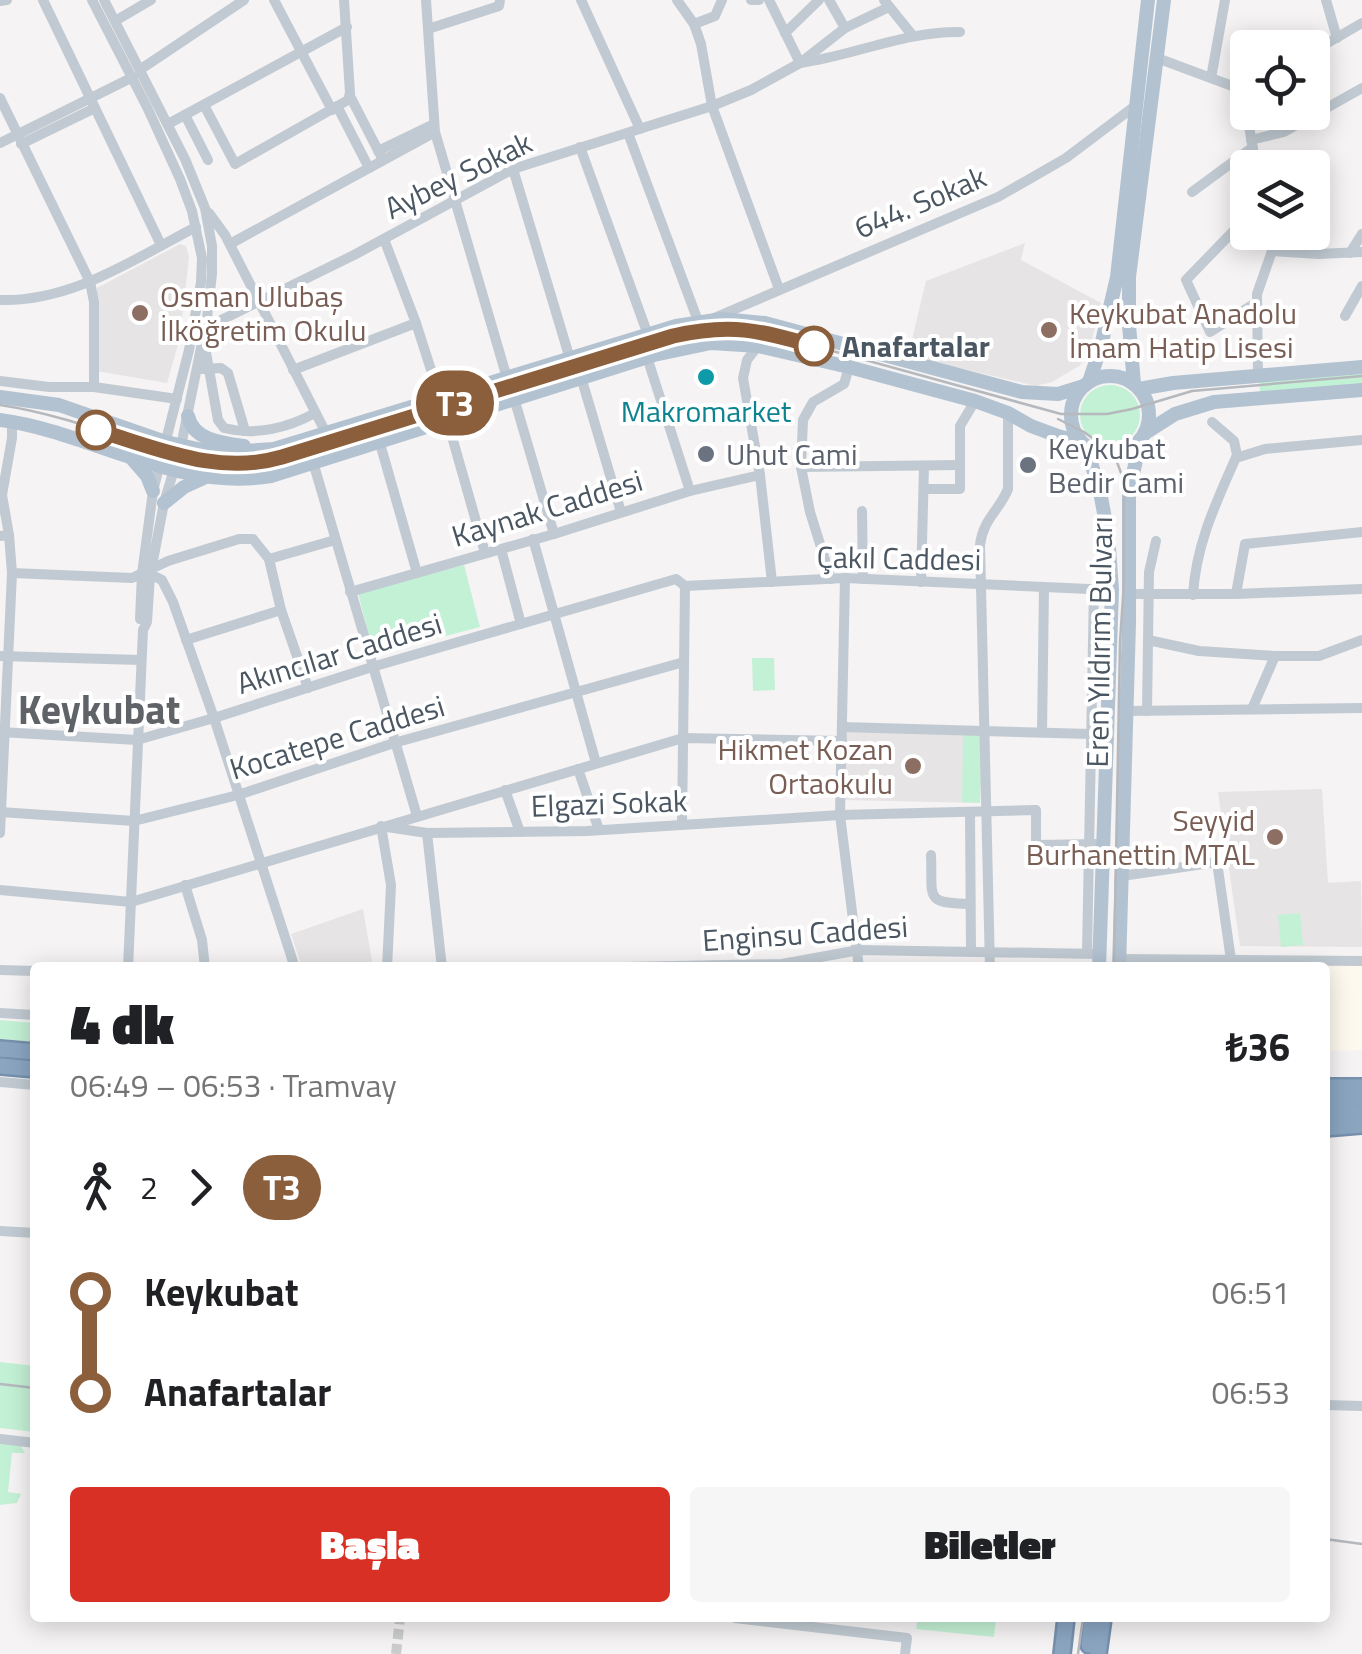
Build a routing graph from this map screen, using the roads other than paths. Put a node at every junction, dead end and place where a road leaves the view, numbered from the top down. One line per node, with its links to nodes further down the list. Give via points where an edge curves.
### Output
1 (43, 0): 42 (street)
2 (92, 0): 36 (street)
3 (104, 0): 22 (street)
4 (151, 0): 22 (street)
5 (274, 0): 33 (street)
6 (344, 0): 25 (street)
7 (426, 0): 26 (street)
8 (580, 0): 51 (street)
9 (676, 0): 24 (street)
10 (722, 0): 24 (street, via 715,16)
11 (768, 0): 28 (street)
12 (819, 0): 28 (street)
13 (829, 0): 27 (street)
14 (1148, 0): 45 (main road)
15 (1164, 0): 34 (main road)
16 (1225, 0): 37 (street)
17 (1340, 0): 21 (street, via 1335,9)
18 (238, 2): 36 (street)
19 (499, 3): 26 (street)
20 (886, 4): 27 (street, Aybey Sokak); 30 (street)
21 (1327, 6): 31 (street)
22 (115, 20): 36 (street)
23 (1362, 23): 31 (street)
24 (694, 24): 44 (street)
25 (347, 27): 33 (street); 40 (street)
26 (428, 28): 50 (street)
27 (844, 28): 35 (street, Aybey Sokak)
28 (784, 32): 35 (street)
29 (960, 32): 30 (street)
30 (913, 36): 35 (street)
31 (1337, 38): 32 (street)
32 (1330, 42)
33 (301, 52): 43 (street); 46 (street)
34 (1156, 58): 37 (street); 86 (main road, via 1130,277)
35 (800, 64): 44 (street, Aybey Sokak)
36 (137, 73): 42 (street); 49 (street); 66 (street)
37 (1211, 78): 38 (street)
38 (1230, 84)
39 (1362, 88): 56 (street)
40 (350, 96): 46 (street); 59 (street)
41 (0, 98): 48 (street)
42 (93, 103): 54 (street); 71 (street)
43 (204, 105): 46 (street, via 235,164); 47 (street)
44 (712, 106): 51 (street, Aybey Sokak); 76 (street)
45 (1135, 106): 76 (street, 644. Sokak, via 1018,187); 98 (main road, via 1117,277)
46 (334, 108): 61 (street)
47 (185, 115): 49 (street); 60 (street)
48 (4, 119): 54 (street)
49 (168, 124): 65 (street)
50 (434, 128): 59 (street); 64 (street)
51 (640, 128): 53 (street, Aybey Sokak)
52 (1250, 130): 56 (street)
53 (628, 133): 57 (street, Aybey Sokak); 81 (street)
54 (19, 140): 55 (street); 74 (street)
55 (0, 143)
56 (1252, 144): 58 (street); 63 (street)
57 (580, 147): 62 (street, Aybey Sokak); 84 (street)
58 (1253, 150)
59 (380, 156): 61 (street)
60 (208, 160)
61 (369, 168): 70 (street)
62 (513, 168): 64 (street, Aybey Sokak); 88 (street)
63 (1192, 192)
64 (454, 202): 69 (street, Aybey Sokak); 95 (street)
65 (205, 208): 70 (street); 83 (street, via 212,260)
66 (196, 226): 71 (street); 105 (street, via 201,282)
67 (1362, 234): 73 (street)
68 (1230, 235): 79 (street, via 1186,280 1210,332)
69 (384, 239): 78 (street, Aybey Sokak); 82 (street)
70 (230, 244): 78 (street)
71 (161, 245): 74 (street)
72 (1272, 251): 73 (street); 79 (street)
73 (1356, 252)
74 (90, 282): 77 (street, via 46,297); 99 (street)
75 (1362, 288): 80 (street)
76 (780, 289): 81 (street, 644. Sokak)
77 (2, 297)
78 (258, 302): 83 (street, Aybey Sokak); 92 (street)
79 (1258, 302): 93 (street)
80 (1345, 316)
81 (704, 320): 84 (main road); 98 (main road, via 765,324 1031,394)
82 (416, 322): 92 (street); 103 (street)
83 (204, 332): 91 (street)
84 (648, 335): 88 (main road)
85 (758, 346): 87 (main road, via 711,344); 89 (main road); 128 (street, via 743,378)
86 (1132, 353): 97 (main road, via 1146,378); 100 (main road)
87 (647, 357): 94 (main road); 132 (street)
88 (570, 359): 95 (main road)
89 (849, 367): 106 (main road); 127 (street, via 844,384 814,402 803,420)
90 (1362, 367): 93 (main road)
91 (203, 369): 109 (street); 113 (street, via 220,423); 113 (street, via 228,373)
92 (293, 370): 107 (street)
93 (1258, 376): 97 (main road)
94 (581, 377): 104 (main road); 134 (street)
95 (506, 378): 103 (main road)
96 (0, 380): 99 (street)
97 (1173, 383): 100 (main road)
98 (1086, 384): 100 (main road, via 1115,376); 119 (main road, via 1071,410)
99 (94, 386): 105 (street)
100 (1136, 387): 115 (main road, via 1149,414)
101 (1362, 390): 115 (main road, via 1205,404)
102 (0, 397): 118 (main road, via 59,405)
103 (440, 398): 114 (main road)
104 (514, 398): 110 (main road); 137 (street)
105 (177, 399): 118 (street)
106 (975, 402): 108 (main road); 124 (street, via 960,426)
107 (315, 413): 113 (street, via 278,428); 114 (street)
108 (1008, 413): 119 (main road); 155 (street, via 1008,489 981,534)
109 (188, 416): 118 (street); 120 (main road, via 192,430 210,439)
110 (447, 419): 116 (main road); 144 (street)
111 (6, 421): 121 (main road); 138 (street, via 12,438 2,495)
112 (1212, 422): 122 (street, via 1234,441)
113 (246, 431)
114 (326, 433): 120 (main road)
115 (1143, 436): 119 (main road, via 1118,454); 162 (main road, Eren Yıldırım Bulvarı, via 1129,491)
116 (379, 440): 123 (main road); 149 (street)
117 (1362, 440): 122 (street)
118 (174, 444): 120 (main road, via 216,454); 126 (street)
119 (1083, 444): 160 (main road, Eren Yıldırım Bulvarı, via 1100,492)
120 (274, 449)
121 (129, 456): 126 (main road); 131 (main road)
122 (1236, 458): 164 (street, via 1203,535)
123 (313, 462): 129 (main road, via 257,478); 140 (street)
124 (960, 465): 125 (street); 130 (street, via 960,489)
125 (924, 466): 127 (street); 130 (street)
126 (166, 467): 129 (main road); 131 (street); 133 (street)
127 (801, 467): 151 (street)
128 (760, 474): 132 (street, Kaynak Caddesi); 153 (street)
129 (208, 476): 133 (main road)
130 (924, 489): 154 (street)
131 (153, 491): 148 (street)
132 (690, 491): 134 (street, Kaynak Caddesi)
133 (164, 503): 139 (street)
134 (621, 512): 137 (street, Kaynak Caddesi)
135 (862, 512): 152 (street)
136 (1362, 532): 165 (street, via 1245,544)
137 (554, 534): 141 (street, Kaynak Caddesi)
138 (5, 535): 147 (street)
139 (157, 538): 146 (street); 148 (street)
140 (335, 540): 145 (street); 161 (street)
141 (533, 540): 143 (street, Kaynak Caddesi); 168 (street)
142 (1156, 540): 163 (street)
143 (501, 549): 144 (street, Kaynak Caddesi); 170 (street)
144 (485, 554): 149 (street, Kaynak Caddesi)
145 (268, 559): 146 (street, via 254,540 239,539); 167 (street)
146 (164, 564): 148 (street); 166 (street)
147 (12, 573): 148 (street, via 121,579); 169 (street)
148 (148, 573): 166 (street, via 162,580); 176 (street)
149 (417, 573): 161 (street, Kaynak Caddesi)
150 (845, 578): 151 (street, Çakıl Caddesi); 152 (street, Çakıl Caddesi); 186 (street)
151 (830, 579): 153 (street, Çakıl Caddesi)
152 (863, 579): 154 (street, Çakıl Caddesi)
153 (772, 582): 156 (street, Çakıl Caddesi)
154 (921, 582): 155 (street, Çakıl Caddesi)
155 (981, 585): 157 (street, Çakıl Caddesi); 187 (street)
156 (685, 586): 168 (street, Akıncılar Caddesi, via 676,579); 177 (street)
157 (1044, 588): 159 (street, Çakıl Caddesi); 189 (street)
158 (1362, 589): 165 (street)
159 (1094, 590): 160 (street, Çakıl Caddesi); 190 (street)
160 (1112, 590): 211 (main road, Eren Yıldırım Bulvarı)
161 (350, 592): 178 (street)
162 (1130, 594): 163 (street); 183 (main road, Eren Yıldırım Bulvarı)
163 (1150, 594): 164 (street); 172 (street)
164 (1192, 594): 165 (street)
165 (1236, 594)
166 (173, 602): 171 (street)
167 (281, 610): 171 (street); 179 (street)
168 (554, 614): 170 (street, Akıncılar Caddesi); 180 (street)
169 (5, 620): 175 (street)
170 (521, 624): 178 (street, Akıncılar Caddesi)
171 (186, 640): 185 (street)
172 (1148, 640): 174 (street); 184 (street)
173 (1362, 640): 174 (street, via 1319,656)
174 (1276, 656): 182 (street)
175 (4, 657): 176 (street); 188 (street)
176 (141, 660): 192 (street)
177 (684, 662): 180 (street, Kocatepe Caddesi); 191 (street)
178 (372, 668): 179 (street, Akıncılar Caddesi); 194 (street)
179 (308, 688): 185 (street, Akıncılar Caddesi)
180 (576, 692): 194 (street, Kocatepe Caddesi); 195 (street)
181 (1362, 708): 182 (street)
182 (1252, 709): 184 (street)
183 (1127, 711): 184 (street); 214 (main road, Eren Yıldırım Bulvarı)
184 (1147, 711)
185 (214, 718): 192 (street, Akıncılar Caddesi); 198 (street)
186 (842, 727): 187 (street); 193 (street)
187 (985, 730): 189 (street); 201 (street)
188 (2, 732): 192 (street, Akıncılar Caddesi); 199 (street)
189 (1042, 732): 190 (street)
190 (1091, 734): 211 (street)
191 (683, 738): 193 (street); 195 (street); 205 (street)
192 (137, 740): 204 (street)
193 (842, 741): 202 (street)
194 (394, 744): 198 (street, Kocatepe Caddesi); 203 (street)
195 (596, 763): 196 (street)
196 (578, 768): 197 (street); 207 (street)
197 (505, 790): 203 (street); 208 (street)
198 (238, 795): 204 (street, Kocatepe Caddesi); 213 (street)
199 (0, 812): 204 (street, Kocatepe Caddesi); 210 (street)
200 (970, 812): 201 (street, Elgazi Sokak); 202 (street, Elgazi Sokak); 218 (street)
201 (987, 812): 211 (street, Elgazi Sokak, via 1036,810 1036,845); 221 (street)
202 (840, 815): 205 (street, Elgazi Sokak); 219 (street)
203 (417, 816): 206 (street)
204 (134, 821): 217 (street)
205 (682, 825): 207 (street, Elgazi Sokak)
206 (381, 826): 209 (street, Elgazi Sokak); 213 (street); 229 (street, via 391,885)
207 (599, 830): 208 (street, Elgazi Sokak)
208 (520, 832): 209 (street, Elgazi Sokak)
209 (427, 833): 230 (street)
210 (0, 834)
211 (1096, 844): 223 (main road, Eren Yıldırım Bulvarı)
212 (932, 855): 218 (street, via 936,900)
213 (259, 862): 215 (street); 228 (street)
214 (1122, 876): 224 (street, via 1217,862); 235 (main road, Eren Yıldırım Bulvarı)
215 (185, 886): 217 (street); 227 (street)
216 (0, 890): 217 (street)
217 (131, 902): 226 (street)
218 (970, 904): 220 (street)
219 (859, 950): 220 (street, Enginsu Caddesi); 231 (street, Enginsu Caddesi); 232 (street)
220 (971, 952): 221 (street, Enginsu Caddesi)
221 (990, 952): 222 (street, Enginsu Caddesi); 233 (street)
222 (1044, 953): 223 (street, Enginsu Caddesi); 234 (street)
223 (1095, 958)
224 (1230, 960): 225 (street); 236 (street)
225 (1362, 960)
226 (128, 962)
227 (204, 962)
228 (292, 962)
229 (388, 962)
230 (441, 962)
231 (801, 962)
232 (860, 962)
233 (990, 962)
234 (1044, 962)
235 (1119, 962)
236 (1171, 962)
237 (0, 970): 238 (street)
238 (30, 970)
239 (0, 1013): 240 (street)
240 (30, 1015)
241 (0, 1049): 242 (highway)
242 (30, 1052)
243 (0, 1066): 244 (highway)
244 (30, 1069)
245 (0, 1082): 246 (street)
246 (30, 1085)
247 (1330, 1086): 248 (highway)
248 (1362, 1087)
249 (1362, 1098): 250 (highway)
250 (1330, 1100)
251 (1362, 1113): 252 (highway)
252 (1330, 1114)
253 (1362, 1125): 254 (highway)
254 (1330, 1128)
255 (0, 1231): 256 (street)
256 (30, 1233)
257 (1330, 1405): 258 (street)
258 (1362, 1406)
259 (0, 1440): 260 (street)
260 (30, 1443)
261 (773, 1622): 267 (street)
262 (861, 1622): 267 (street)
263 (1056, 1622): 269 (highway)
264 (1066, 1622): 270 (highway)
265 (1092, 1622): 271 (highway)
266 (1102, 1622): 272 (highway)
267 (860, 1632): 268 (street, via 907,1638)
268 (905, 1654)
269 (1052, 1654)
270 (1062, 1654)
271 (1088, 1654)
272 (1098, 1654)

